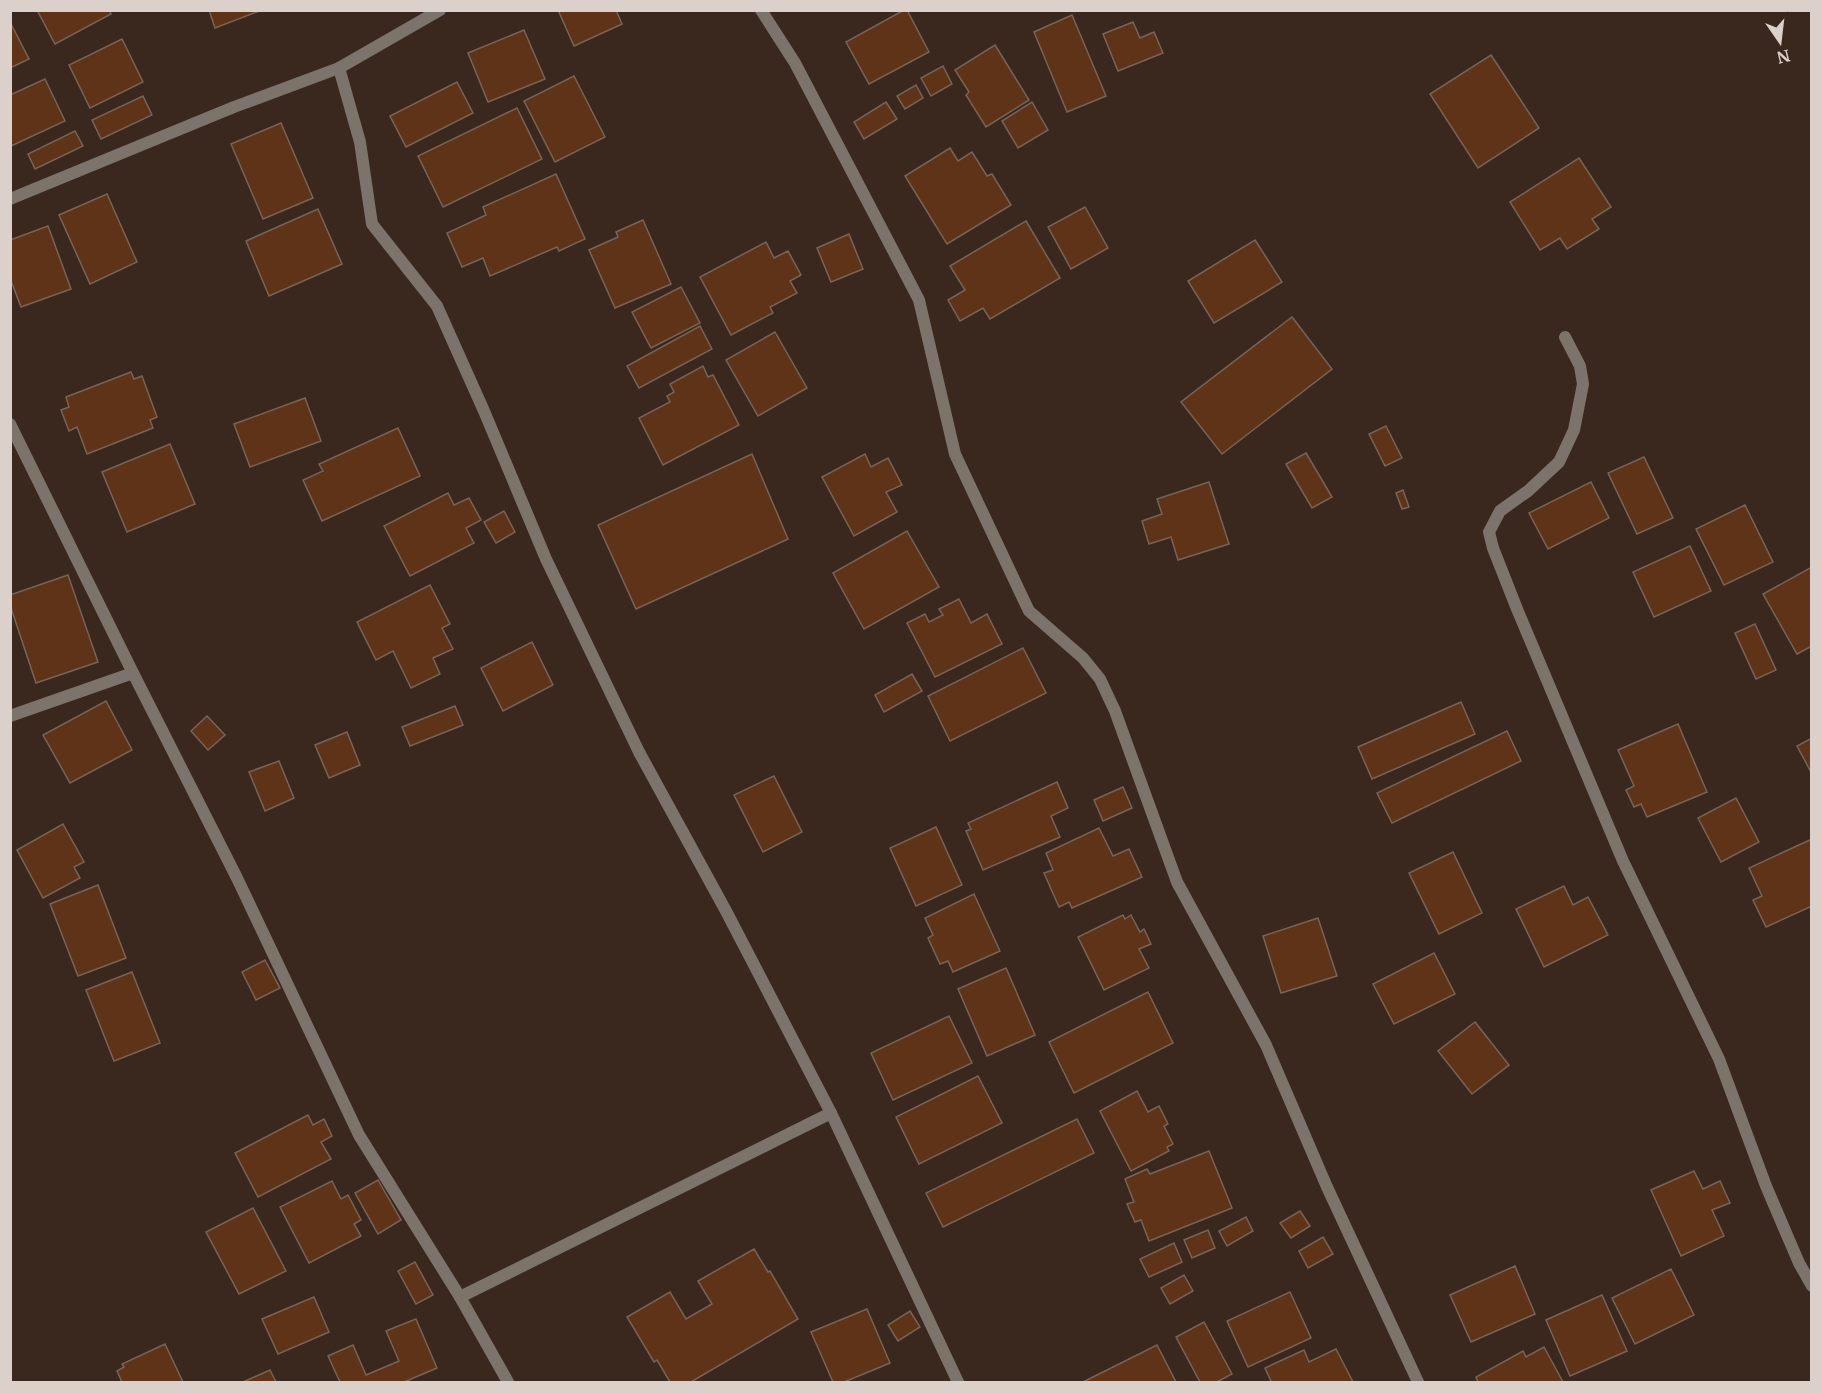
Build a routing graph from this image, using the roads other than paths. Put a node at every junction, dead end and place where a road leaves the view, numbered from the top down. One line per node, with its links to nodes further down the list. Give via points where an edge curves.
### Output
1 (440, 10): 3 (street)
2 (761, 10): 14 (street, via 795,63 919,300 955,454 1029,611 1083,658 1104,688 1177,882 1266,1045 1327,1188)
3 (339, 68): 4 (street); 9 (street, via 360,142 372,224 437,306 546,559 639,753)
4 (10, 199)
5 (1565, 337): 10 (street, via 1580,366 1583,384 1574,430 1559,462 1500,511 1489,532 1493,548 1623,861 1719,1059 1766,1186)
6 (10, 424): 7 (street)
7 (133, 673): 8 (street); 11 (street, via 237,878 359,1136)
8 (10, 716)
9 (831, 1113): 11 (street); 13 (street)
10 (1812, 1286)
11 (460, 1297): 12 (street)
12 (508, 1383)
13 (958, 1383)
14 (1418, 1383)

